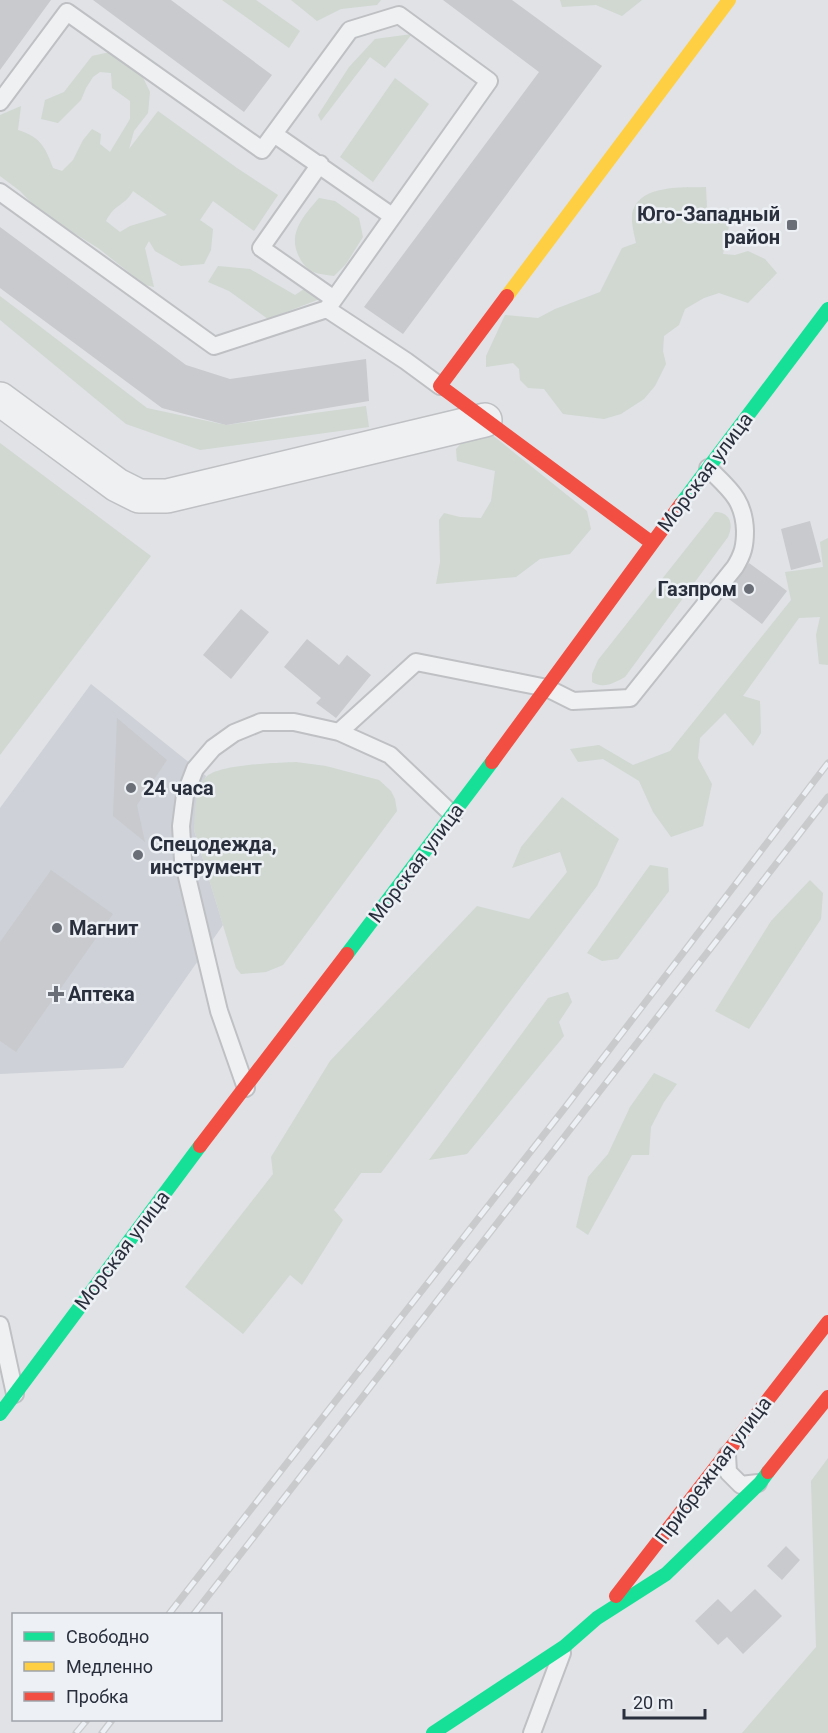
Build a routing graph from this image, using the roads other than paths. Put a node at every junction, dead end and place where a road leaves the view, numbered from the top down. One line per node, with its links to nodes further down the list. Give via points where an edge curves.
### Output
1 (729, 0): 9 (main road)
2 (0, 102): 3 (lane, via 67,12 262,150)
3 (274, 134): 4 (lane); 6 (lane, via 350,30 399,15 489,81)
4 (320, 164): 6 (lane); 7 (lane, via 261,248)
5 (0, 192): 7 (lane, via 214,346)
6 (392, 216): 7 (lane)
7 (330, 304): 9 (lane)
8 (828, 309): 12 (main road, Морская улица)
9 (440, 386): 11 (main road)
10 (0, 399): 11 (street, via 117,485 139,496 167,496)
11 (485, 420): 13 (main road)
12 (708, 468): 13 (main road, Морская улица); 14 (lane, via 741,505 745,543 735,567 630,698 573,701)
13 (652, 543): 14 (main road, Морская улица)
14 (547, 688): 15 (lane, via 416,662); 16 (main road, Морская улица)
15 (339, 732): 16 (lane, via 390,755); 17 (lane, via 294,722 261,722 234,732 195,769 184,795 183,860 219,1011)
16 (453, 815): 17 (main road, Морская улица)
17 (246, 1088): 20 (main road, Морская улица)
18 (828, 1322): 23 (main road, Прибрежная улица)
19 (0, 1326): 20 (lane)
20 (15, 1395): 22 (main road, Морская улица)
21 (828, 1397): 24 (main road, Прибрежная улица)
22 (0, 1414)
23 (726, 1451): 24 (lane, via 728,1472 741,1485); 25 (main road, Прибрежная улица)
24 (760, 1483): 25 (main road, Прибрежная улица, via 666,1574)
25 (597, 1618): 26 (main road, Прибрежная улица)
26 (565, 1646): 27 (main road, Прибрежная улица); 28 (lane)
27 (433, 1733)
28 (532, 1733)

